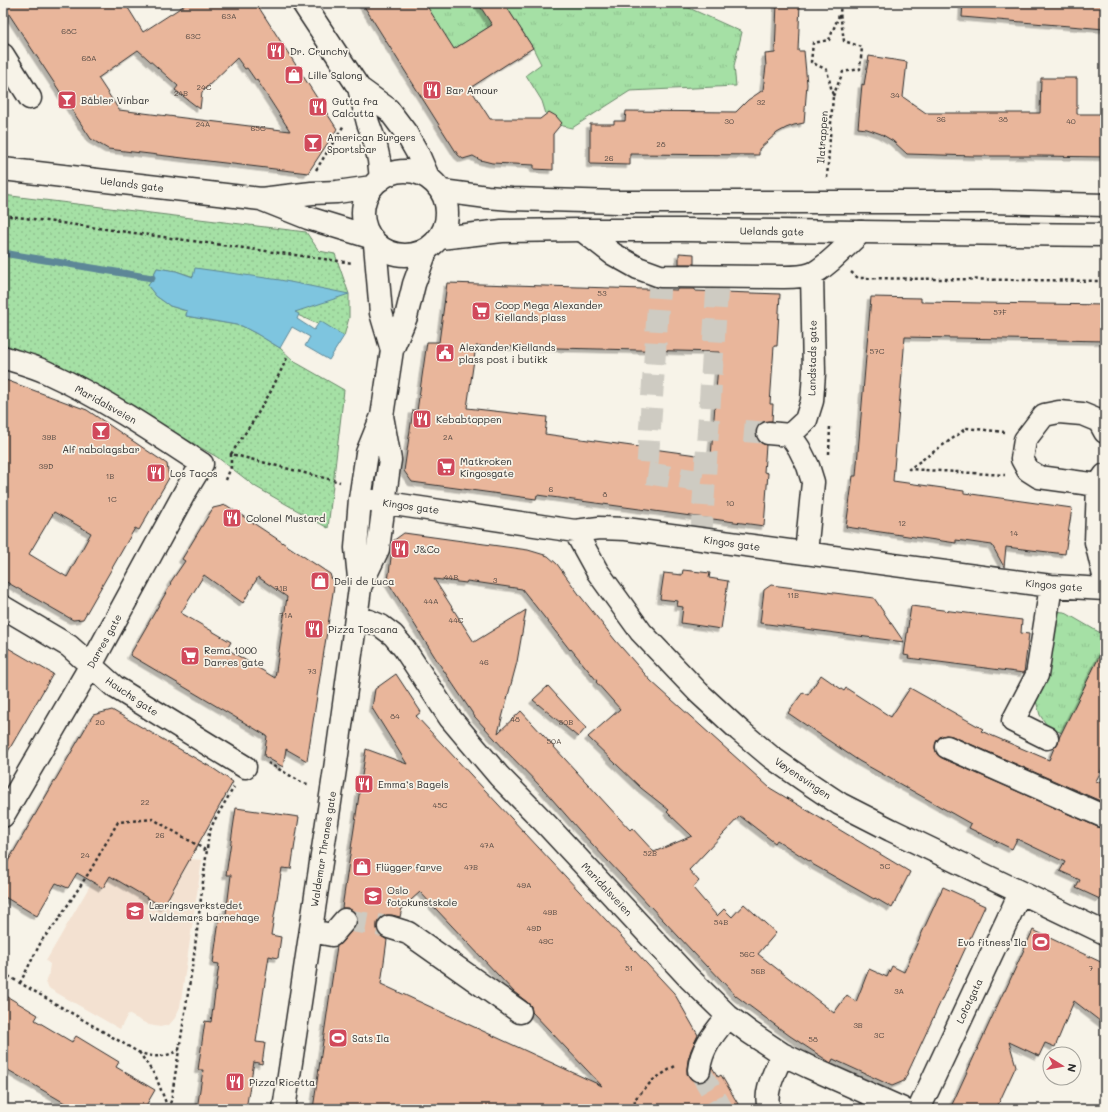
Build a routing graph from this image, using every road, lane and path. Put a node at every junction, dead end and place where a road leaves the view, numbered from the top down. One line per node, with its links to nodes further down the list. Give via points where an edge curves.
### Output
1 (303, 3): 5 (street)
2 (841, 3): 3 (path, Ilatrappen)
3 (840, 14): 6 (path, Ilatrappen, via 828,40 813,44 811,62 827,70); 6 (path, Ilatrappen, via 844,41 862,47 860,69 843,72)
4 (3, 55): 7 (street)
5 (359, 88): 12 (street, via 379,160); 13 (street, via 388,109 406,133)
6 (833, 96): 11 (path, Ilatrappen)
7 (30, 98)
8 (345, 123): 10 (path)
9 (3, 169): 14 (street, Uelands gate)
10 (313, 175)
11 (827, 178)
12 (376, 183): 13 (street, via 392,173 404,170 416,172); 14 (street, Uelands gate, via 337,192); 20 (street, via 365,199 363,212 364,225)
13 (435, 184): 15 (street, via 487,197 618,202 990,202); 21 (street, via 446,200 448,220 445,229)
14 (261, 199): 20 (street, Uelands gate)
15 (1105, 205)
16 (3, 215): 22 (path)
17 (582, 230): 18 (street, Uelands gate); 21 (street, Uelands gate, via 502,231); 24 (street, via 613,254 638,268 660,276 798,277)
18 (861, 232): 19 (street, Uelands gate); 24 (street, via 824,267)
19 (1105, 235)
20 (373, 240): 21 (street, via 384,250 404,256 415,255); 26 (street, Waldemar Thranes gate, via 381,313)
21 (433, 245): 26 (street, Waldemar Thranes gate, via 414,284 406,317)
22 (355, 263)
23 (848, 270): 25 (path, via 858,278)
24 (812, 274): 33 (street, Landstads gate, via 812,401 806,420)
25 (1105, 281)
26 (392, 350): 29 (street, Waldemar Thranes gate)
27 (288, 356): 34 (path, via 272,391)
28 (3, 357): 35 (street, Maridalsveien, via 46,372 88,393)
29 (382, 416): 40 (street, Waldemar Thranes gate, via 367,453); 41 (street, Waldemar Thranes gate, via 390,460)
30 (1105, 432): 32 (street, via 1099,421 1082,414 1059,412 1044,415)
31 (768, 433): 33 (street)
32 (1030, 434): 36 (street, via 1025,440 1022,459 1028,470); 36 (path, via 966,428 909,470)
33 (790, 435): 43 (street, via 808,466 813,482)
34 (231, 454): 37 (path); 39 (path)
35 (202, 464): 50 (street, Darres gate)
36 (1039, 477): 38 (street)
37 (226, 480)
38 (1102, 480): 44 (street, via 1096,542)
39 (340, 482)
40 (360, 499): 41 (street, Kingos gate); 46 (street, Waldemar Thranes gate, via 356,548)
41 (384, 502): 42 (street, Kingos gate); 46 (street, Waldemar Thranes gate, via 378,549)
42 (575, 531): 43 (street, Kingos gate, via 599,528 626,529); 59 (street, Vøyensvingen, via 597,571 641,632 699,693 771,757 840,804)
43 (806, 553): 45 (street, Kingos gate)
44 (1105, 580)
45 (1051, 586): 47 (street, Kingos gate); 51 (street, via 1037,675 1013,721)
46 (360, 588): 49 (street, Waldemar Thranes gate)
47 (1105, 589)
48 (3, 607): 50 (street, Hauchs gate, via 69,646)
49 (356, 618): 62 (street, Waldemar Thranes gate); 67 (street, Maridalsveien, via 381,626 393,635 450,718 499,776)
50 (91, 665): 54 (street, Hauchs gate, via 115,687); 56 (street, Darres gate)
51 (1047, 738)
52 (947, 746): 57 (street)
53 (266, 762): 55 (path)
54 (245, 767): 58 (path, via 214,821 209,833)
55 (308, 784)
56 (3, 816)
57 (1105, 817)
58 (207, 851): 65 (path, via 153,819 118,822 90,871 42,940); 68 (path)
59 (1020, 893): 63 (street, Vøyensvingen); 78 (street, Lofotgata)
60 (345, 920): 62 (street, via 332,935)
61 (389, 928): 66 (street, via 408,933)
62 (310, 931): 74 (street, Waldemar Thranes gate)
63 (1105, 933)
64 (3, 972): 65 (path)
65 (20, 983): 69 (path)
66 (520, 1012)
67 (728, 1016): 70 (street, Maridalsveien); 72 (street, via 708,1042)
68 (179, 1050): 69 (path, via 156,1057); 73 (path)
69 (138, 1052): 73 (path, via 156,1077)
70 (782, 1054): 76 (street, via 767,1097); 77 (street, Maridalsveien)
71 (672, 1069): 75 (path, via 653,1080 634,1100)
72 (699, 1070)
73 (168, 1108)
74 (284, 1109)
75 (637, 1109)
76 (769, 1109)
77 (903, 1109)
78 (919, 1109)

